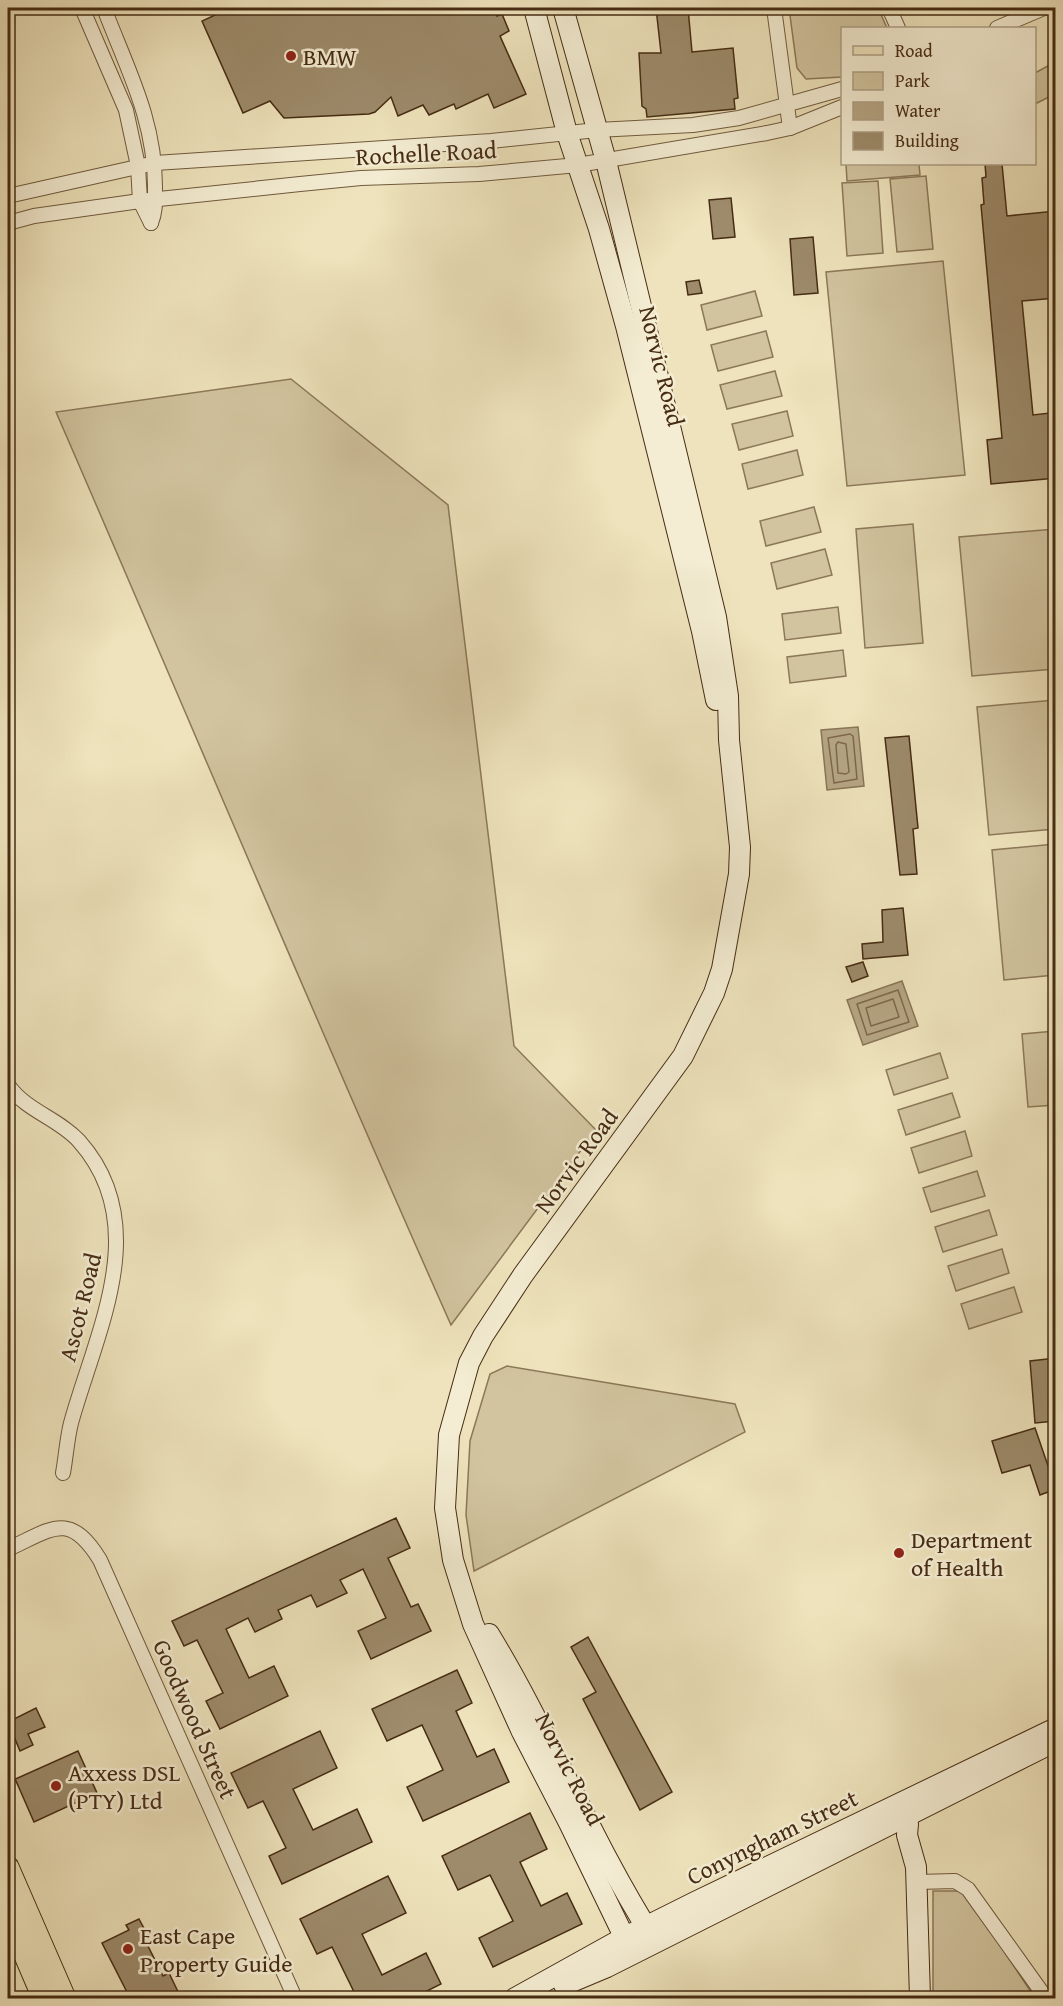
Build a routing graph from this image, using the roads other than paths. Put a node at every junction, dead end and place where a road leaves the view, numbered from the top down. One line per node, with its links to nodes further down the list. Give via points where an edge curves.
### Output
1 (82, 8): 19 (street, via 120,91)
2 (104, 8): 17 (street, via 138,89)
3 (534, 8): 15 (street, Norvic Road)
4 (563, 8): 14 (street, Norvic Road)
5 (774, 8): 11 (street)
6 (889, 8): 8 (street)
7 (1044, 8): 9 (street)
8 (898, 27)
9 (999, 27)
10 (841, 90): 11 (street, Rochelle Road)
11 (786, 105): 13 (street); 14 (street, Rochelle Road, via 693,125)
12 (841, 108): 13 (street, Rochelle Road)
13 (790, 128): 16 (street, Rochelle Road)
14 (597, 130): 15 (street, Rochelle Road); 16 (street, Norvic Road)
15 (567, 133): 17 (street, Rochelle Road); 18 (street, Norvic Road)
16 (606, 161): 18 (street, Rochelle Road); 24 (street, Norvic Road, via 716,617 728,696)
17 (155, 164): 19 (street, Rochelle Road); 21 (street)
18 (578, 165): 21 (street, Rochelle Road, via 479,174 361,178); 24 (street, Norvic Road, via 626,326)
19 (138, 166): 20 (street, Rochelle Road); 22 (street)
20 (8, 196)
21 (155, 199): 22 (street, Rochelle Road); 22 (street, via 151,223)
22 (140, 201): 23 (street, Rochelle Road)
23 (8, 223)
24 (729, 740): 28 (street, Norvic Road, via 740,874 728,944 714,993 683,1056 523,1275 469,1364 449,1435 445,1508 453,1560)
25 (8, 1085): 26 (street, Ascot Road, via 25,1105 78,1141 100,1172 117,1233 109,1302 70,1425)
26 (63, 1473)
27 (8, 1549): 39 (street, Goodwood Street, via 54,1528 68,1528 88,1541 100,1560)
28 (468, 1605): 35 (street, Norvic Road, via 540,1722); 36 (street, Norvic Road, via 480,1643)
29 (1056, 1728): 31 (street, Conyngham Street)
30 (1056, 1741): 31 (street, Conyngham Street)
31 (897, 1818): 33 (street, via 913,1854); 35 (street, Conyngham Street)
32 (8, 1867): 38 (main road)
33 (917, 1882): 42 (street); 43 (street, via 955,1881 968,1888)
34 (8, 1916): 37 (main road)
35 (650, 1934): 36 (street, Conyngham Street)
36 (628, 1946): 40 (street, Conyngham Street); 41 (street, Conyngham Street)
37 (43, 1998)
38 (65, 1998)
39 (295, 1998)
40 (515, 1998)
41 (538, 1998)
42 (920, 1998)
43 (1046, 1998)

